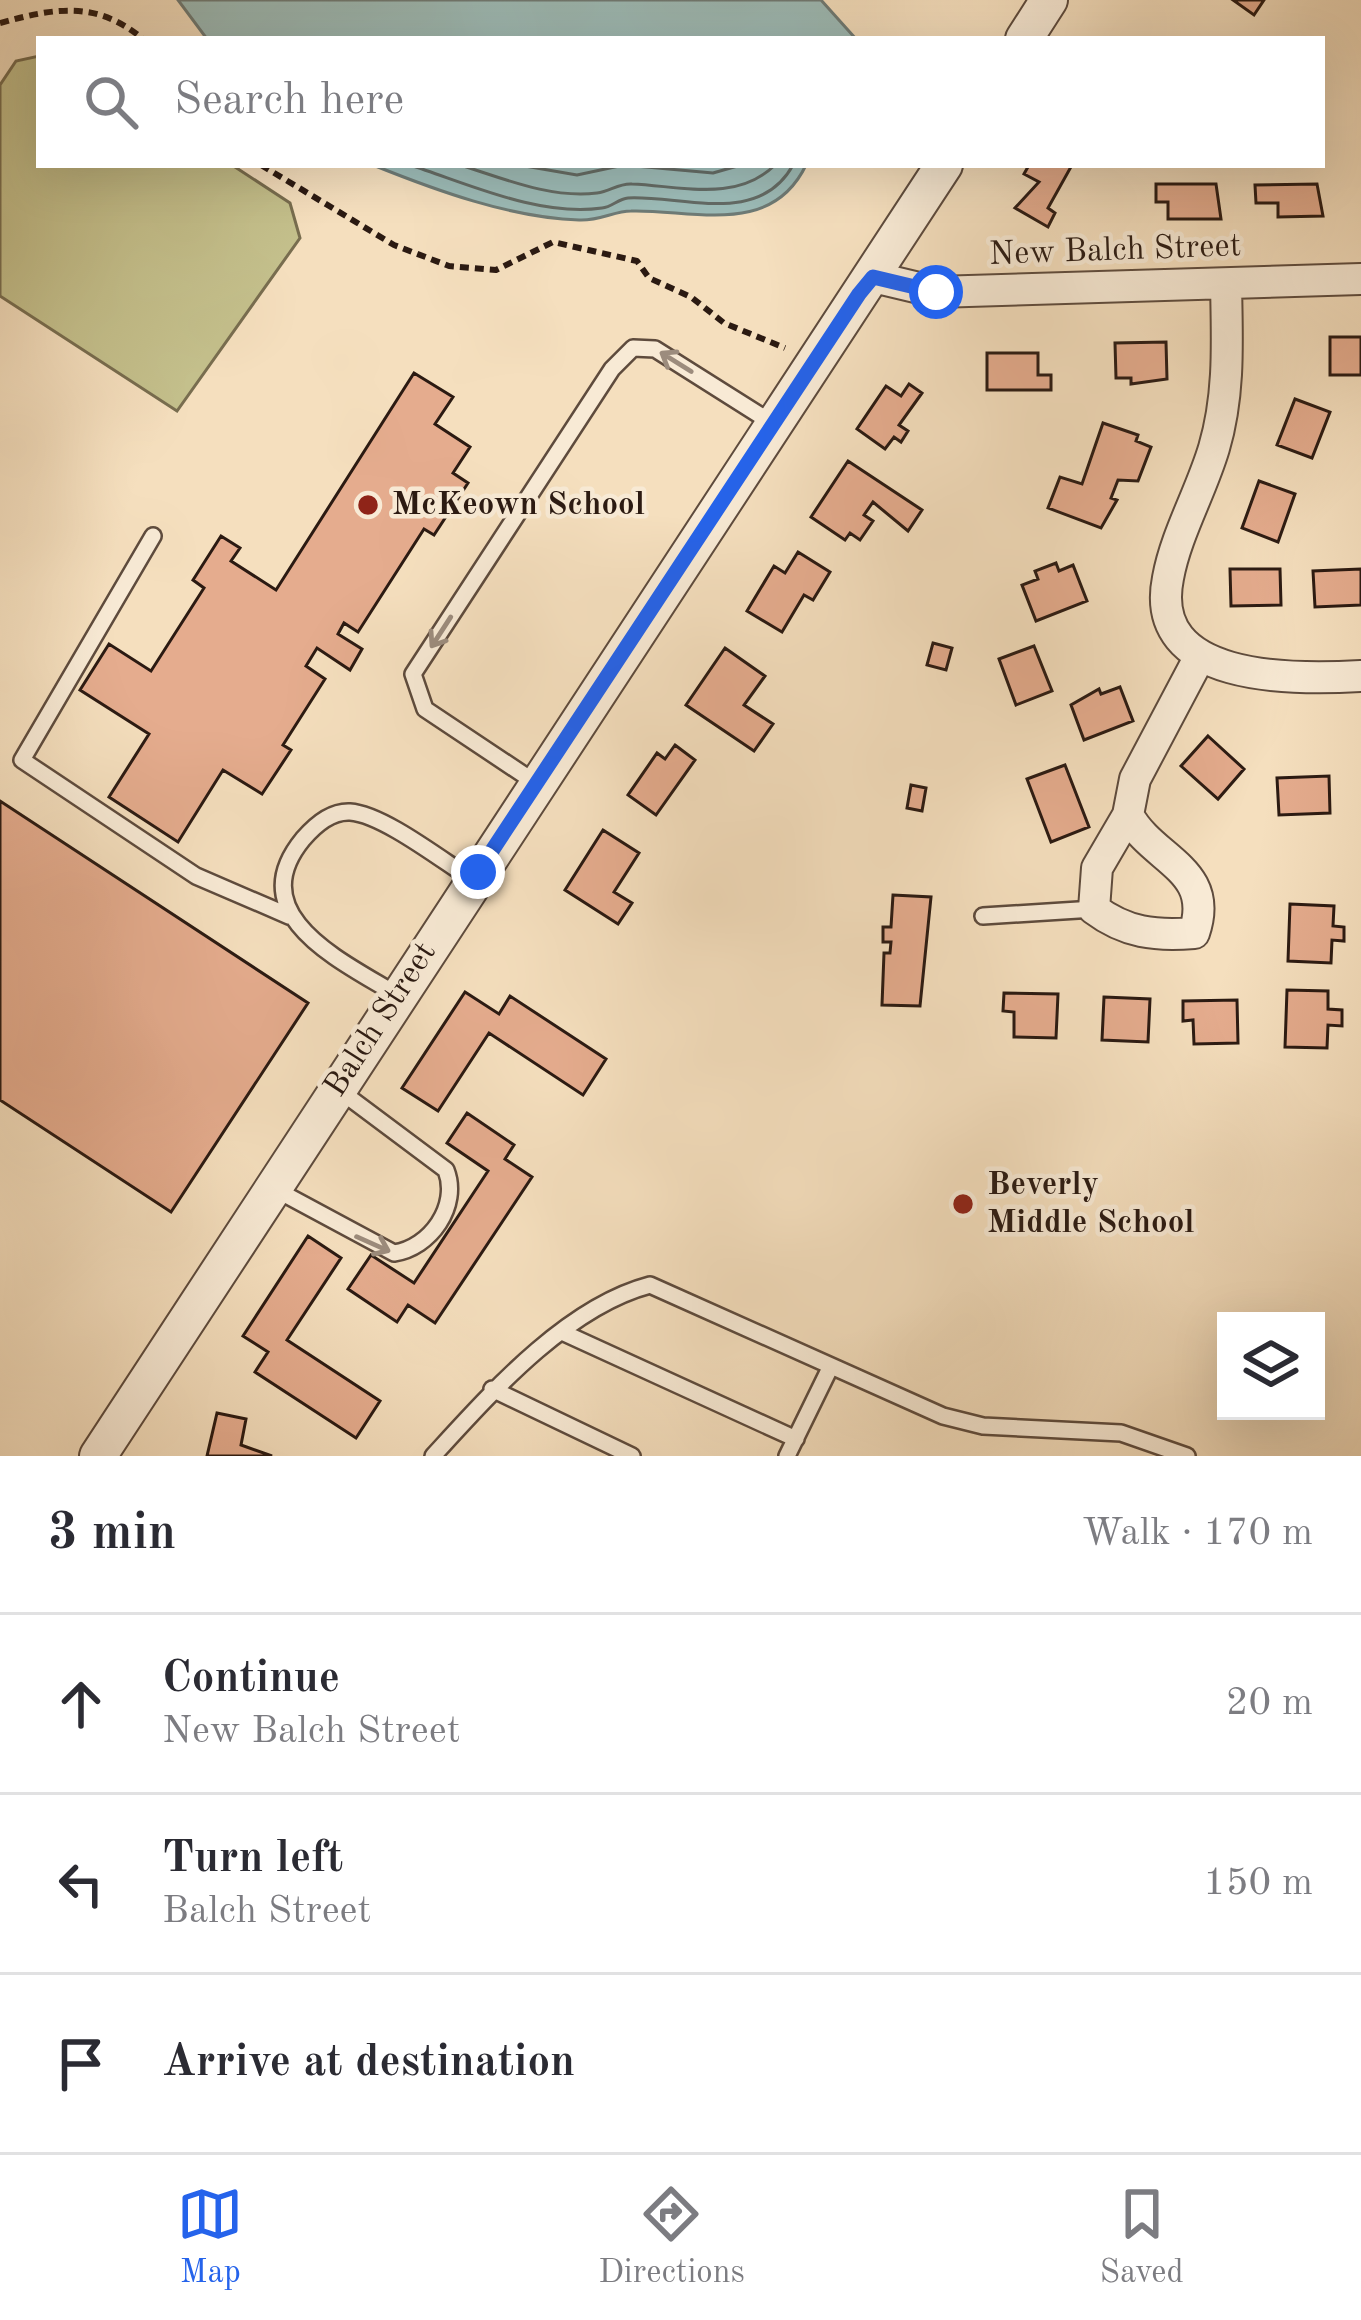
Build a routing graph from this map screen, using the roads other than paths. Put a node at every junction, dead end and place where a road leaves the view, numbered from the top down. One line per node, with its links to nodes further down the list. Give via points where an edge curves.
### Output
1 (1049, 0): 2 (street)
2 (1026, 36)
3 (942, 168): 4 (street, Balch Street)
4 (873, 277): 6 (street, New Balch Street, via 936,292); 7 (street, Balch Street)
5 (1361, 279): 6 (street, New Balch Street)
6 (1226, 284): 9 (street, via 1227,389 1164,609 1175,639)
7 (775, 424): 11 (street, Balch Street); 11 (lane, one-way to 11, via 655,349 633,348 612,369 413,674 425,710)
8 (153, 536): 15 (lane, via 22,760 196,876)
9 (1198, 658): 10 (street, via 1241,670); 12 (street, via 1135,779)
10 (1361, 676)
11 (537, 783): 13 (street, Balch Street)
12 (1128, 815): 14 (street, via 1097,868); 14 (street, via 1140,837 1190,874 1200,914 1194,933 1154,936)
13 (473, 880): 15 (lane, via 377,821 328,815 301,841 286,880); 17 (street, Balch Street)
14 (1094, 909): 16 (lane)
15 (289, 916): 17 (lane, via 307,938)
16 (983, 916)
17 (397, 995): 18 (street, Balch Street)
18 (336, 1088): 19 (street, Balch Street); 19 (lane, one-way to 18, via 394,1253 411,1250 439,1221 449,1201 446,1170)
19 (271, 1186): 24 (street, Balch Street)
20 (564, 1333): 21 (lane, via 619,1293 650,1286); 22 (lane); 23 (lane)
21 (829, 1370): 23 (lane); 28 (lane, via 983,1426 1121,1433)
22 (492, 1389): 25 (lane); 26 (lane)
23 (796, 1438): 27 (lane)
24 (98, 1456)
25 (433, 1456)
26 (632, 1456)
27 (787, 1456)
28 (1187, 1456)

